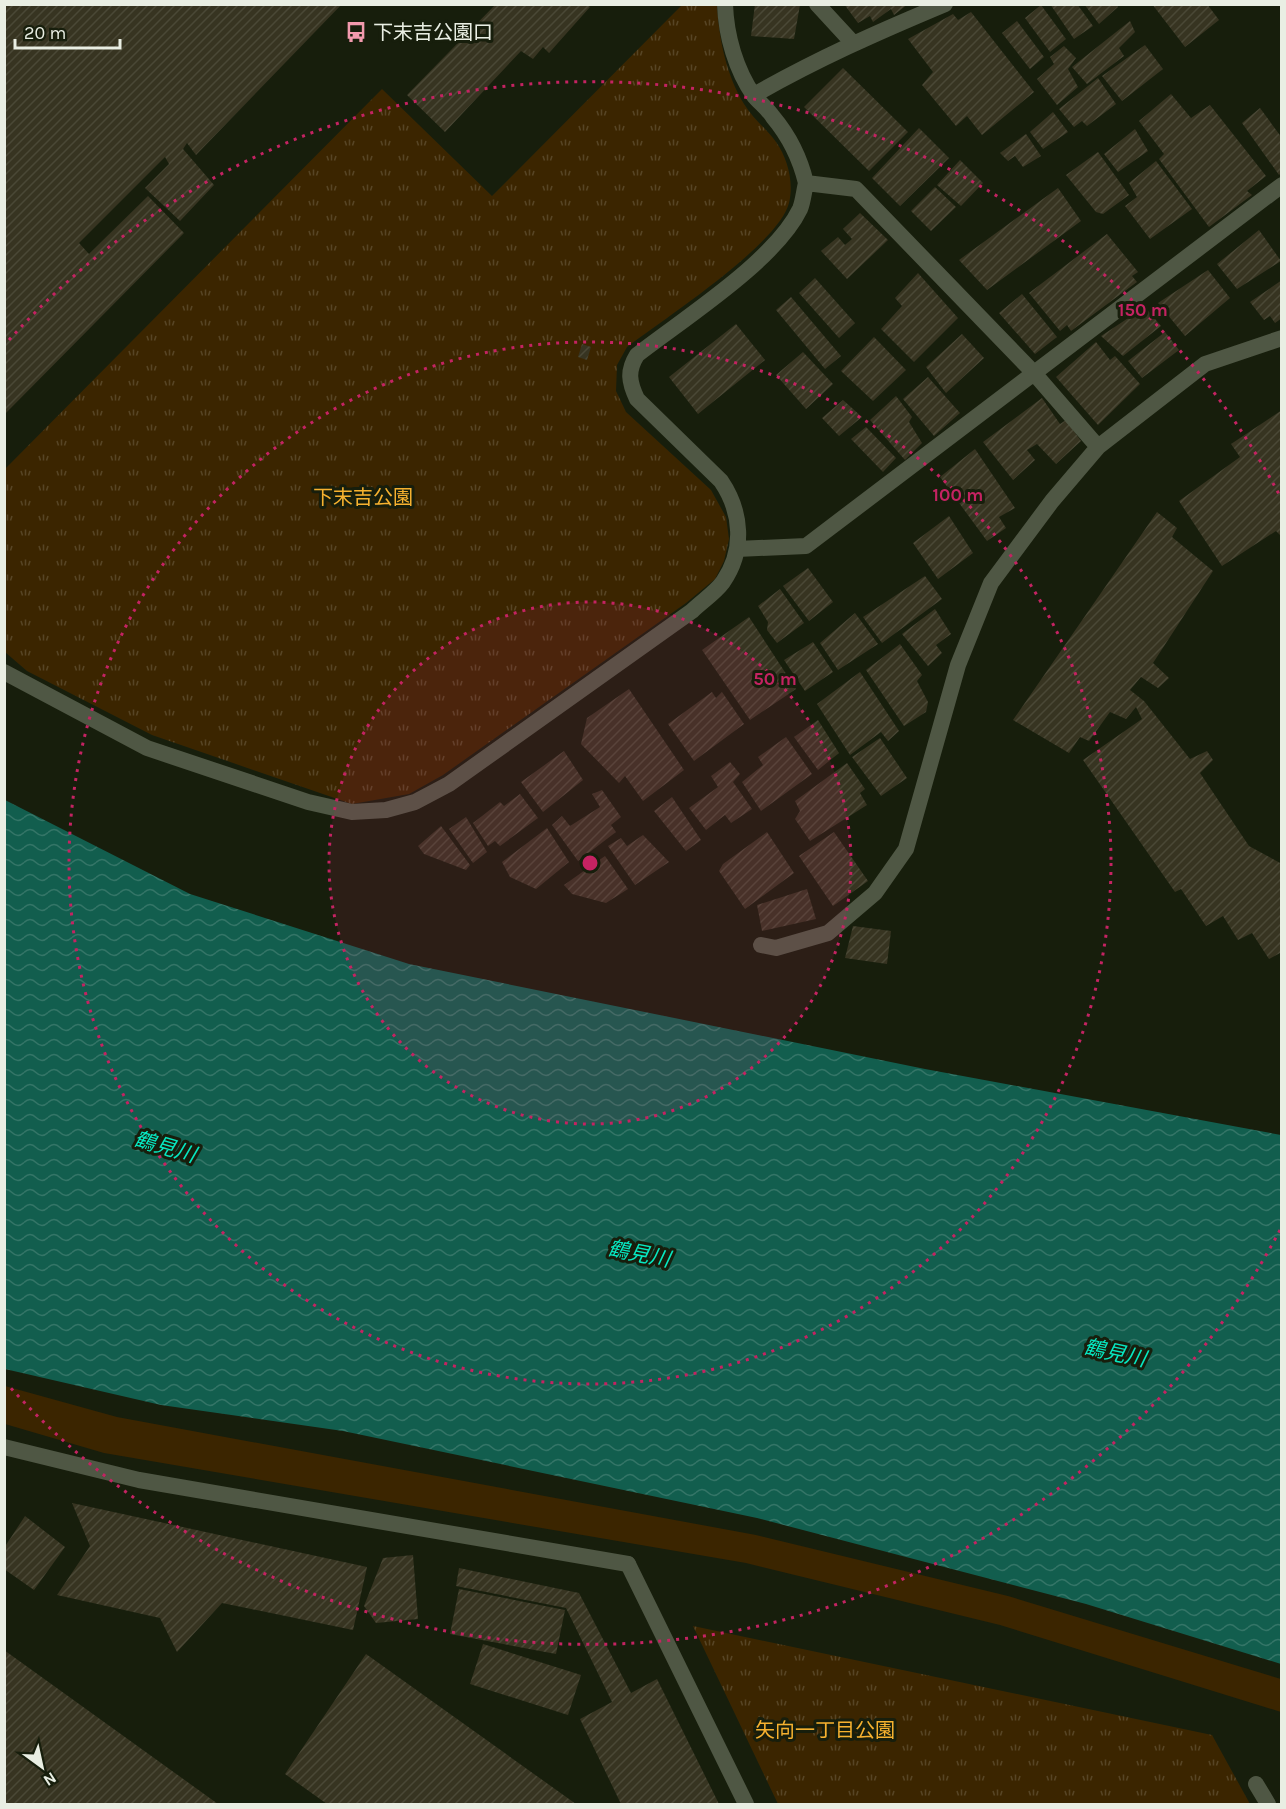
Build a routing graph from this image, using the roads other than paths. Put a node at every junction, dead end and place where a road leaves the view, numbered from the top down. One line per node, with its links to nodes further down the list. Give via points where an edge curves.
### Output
1 (725, 4): 5 (street, via 725,24 736,61)
2 (818, 4): 4 (street)
3 (945, 4): 4 (street)
4 (852, 42): 5 (street)
5 (754, 95): 6 (street, via 789,140)
6 (806, 183): 9 (street, via 856,189); 11 (street, via 801,208 784,236 755,264 637,355 630,367 630,382 638,399 721,481 730,495 740,537)
7 (1281, 185): 9 (street)
8 (1281, 338): 10 (street, via 1205,364)
9 (1033, 372): 10 (street); 11 (street, via 806,546)
10 (1098, 447): 13 (street, via 991,583 958,665 906,849 874,893 828,933 776,948)
11 (737, 549): 12 (street, via 722,584 692,611 449,784 415,802 386,810 352,812 309,802 147,748)
12 (4, 672)
13 (761, 945)
14 (4, 1447): 16 (street, via 139,1480 628,1564)
15 (1256, 1784): 17 (street)
16 (746, 1804)
17 (1268, 1804)

